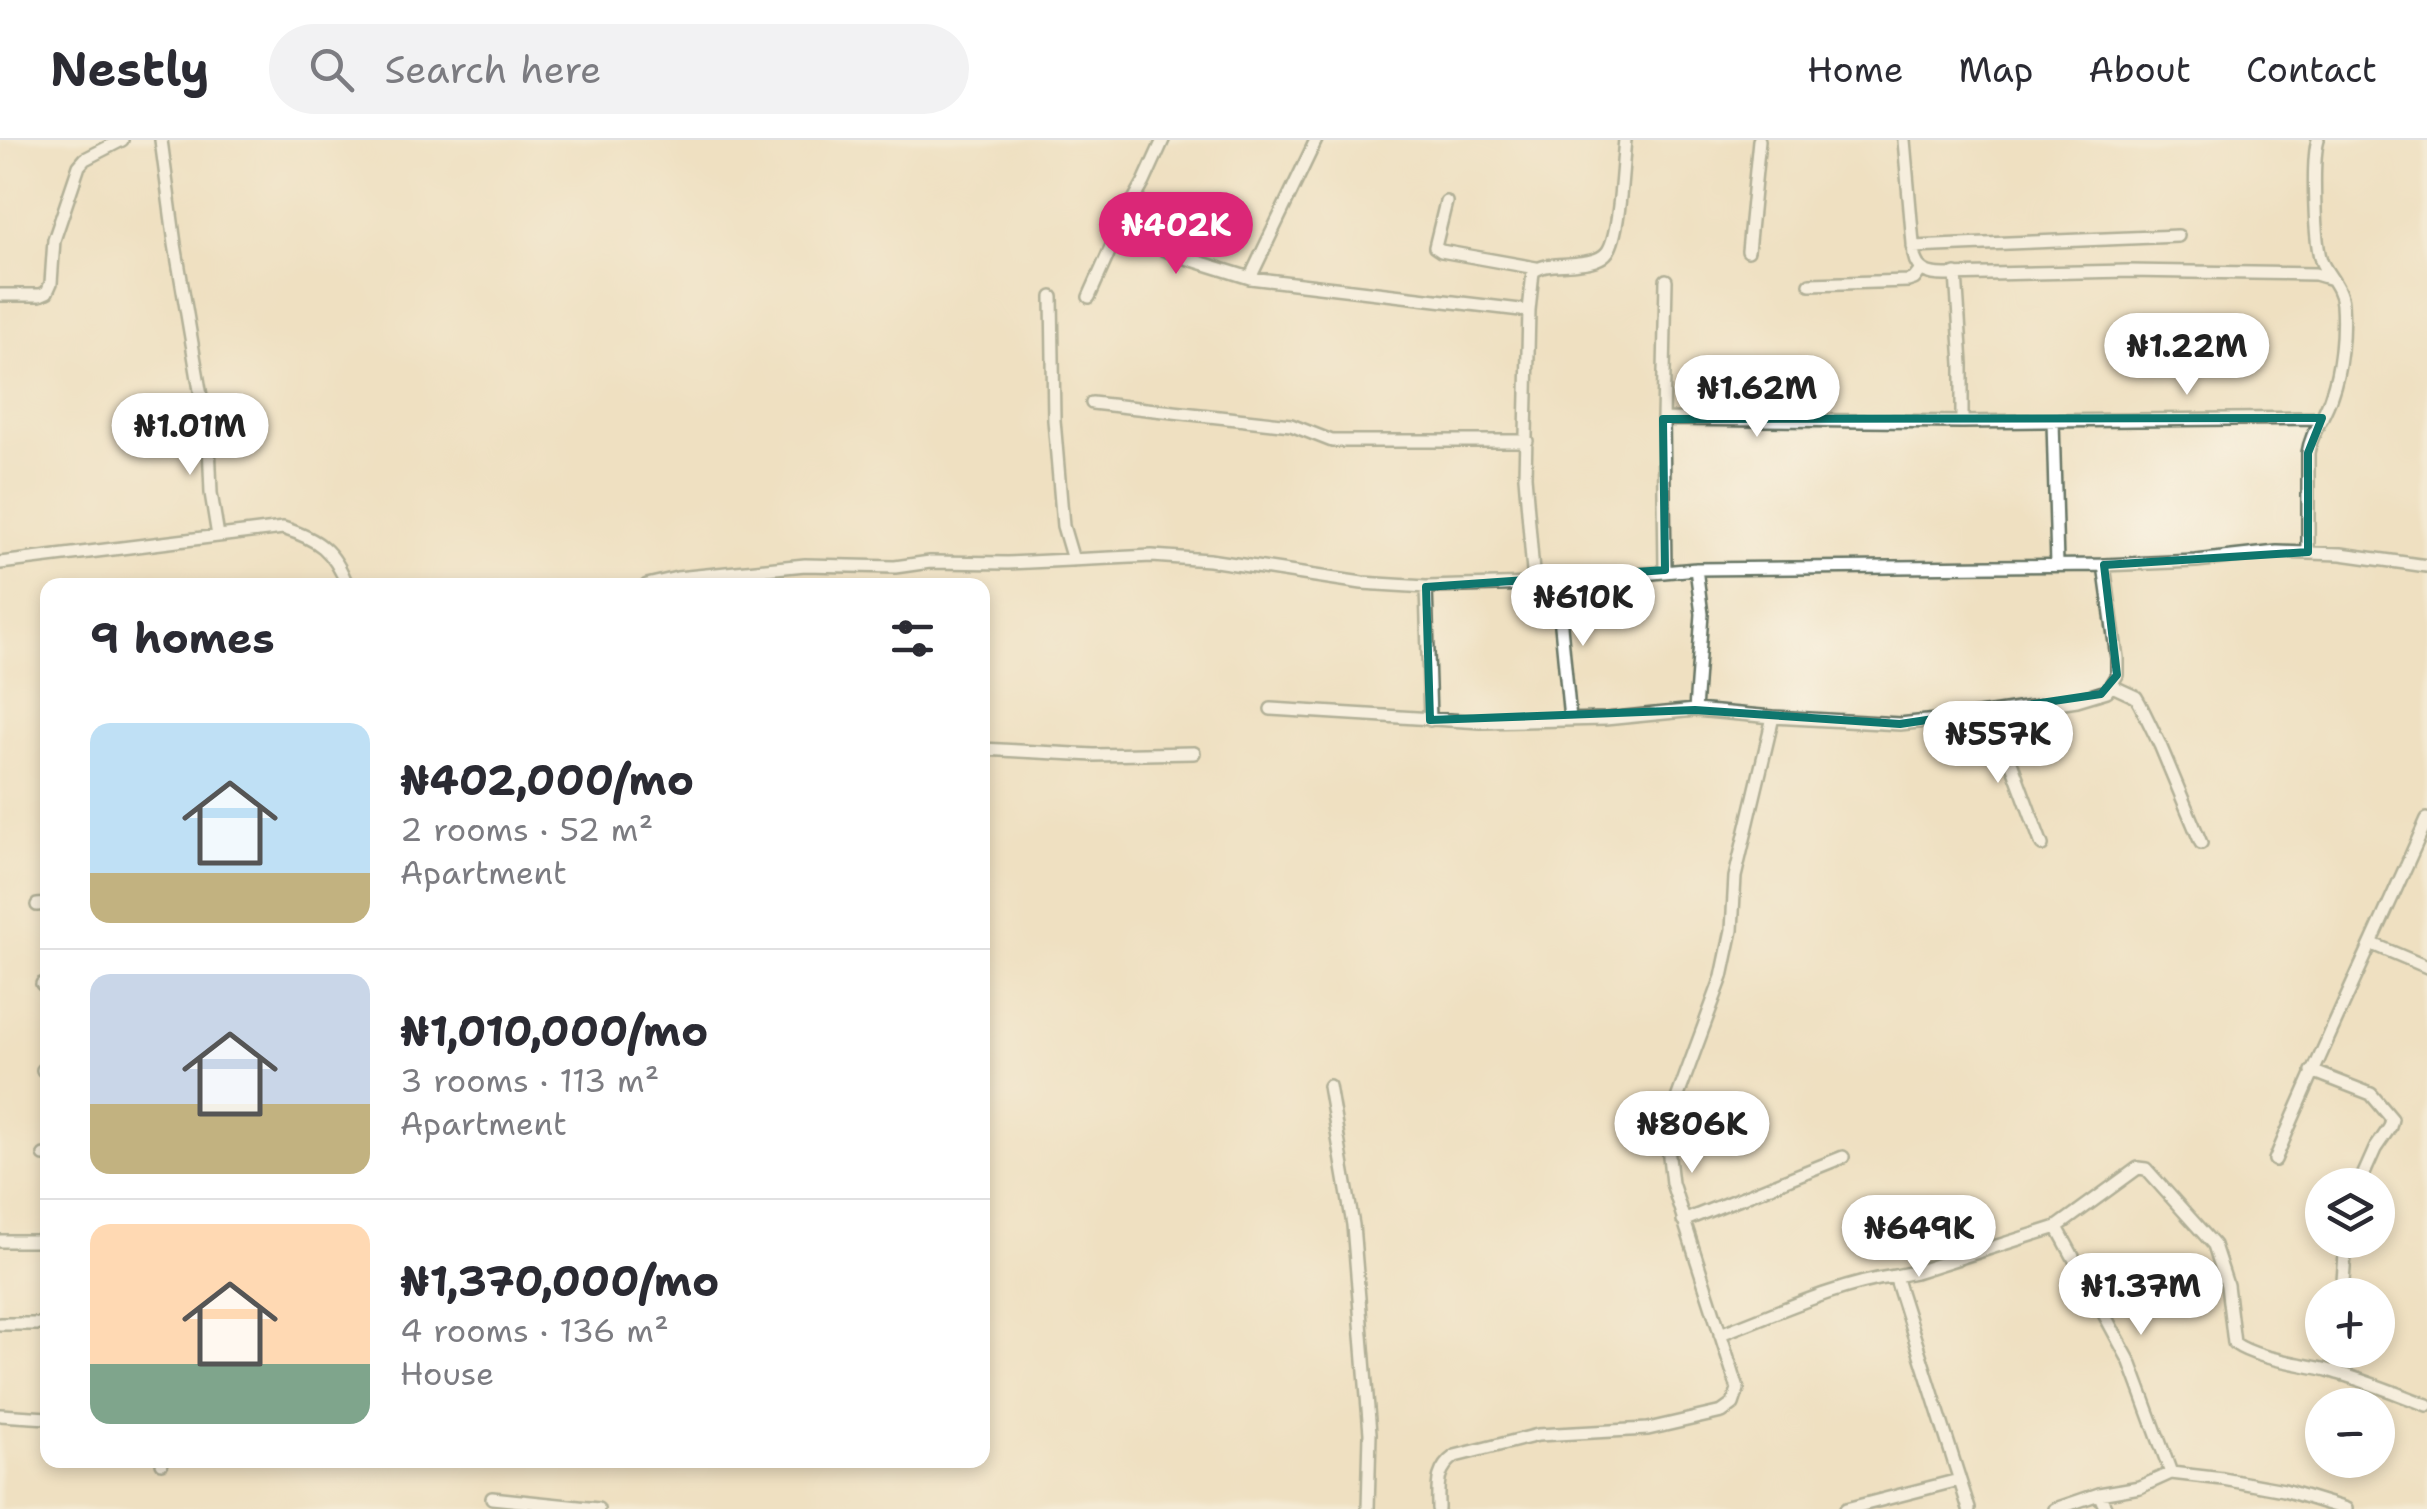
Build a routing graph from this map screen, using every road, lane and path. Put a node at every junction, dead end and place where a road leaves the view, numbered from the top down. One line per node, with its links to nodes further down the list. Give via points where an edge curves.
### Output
1 (122, 140): 21 (street, via 79,166 54,240 47,292)
2 (161, 140): 31 (street)
3 (1163, 140): 10 (street)
4 (1316, 140): 18 (street)
5 (1625, 140): 14 (street, via 1609,250 1598,259)
6 (1760, 140): 13 (street)
7 (1904, 140): 12 (street)
8 (2318, 140): 15 (street)
9 (1446, 202): 14 (street, via 1435,248)
10 (1117, 232): 18 (street); 22 (street)
11 (2178, 236): 12 (street)
12 (1913, 247): 16 (street)
13 (1748, 251)
14 (1536, 268): 24 (street)
15 (2318, 268): 17 (street); 26 (street, via 2342,298 2340,355)
16 (1921, 270): 17 (street); 20 (street, via 1908,281)
17 (1956, 274): 28 (street)
18 (1250, 278): 24 (street)
19 (1666, 280): 27 (street)
20 (1810, 284)
21 (0, 295)
22 (1089, 296)
23 (1052, 297): 33 (street, via 1062,526)
24 (1528, 311): 30 (street)
25 (1092, 403): 30 (street, via 1304,428 1332,441)
26 (2322, 418): 29 (street); 32 (street, via 2308,453)
27 (1663, 419): 28 (street); 40 (street)
28 (1962, 422): 29 (street)
29 (2053, 422): 36 (street)
30 (1527, 441): 45 (street)
31 (218, 536): 34 (street); 41 (street, via 283,528 303,534 320,542)
32 (2308, 552): 35 (street); 37 (street)
33 (1073, 560): 38 (street); 46 (street, via 1209,560)
34 (0, 563)
35 (2104, 565): 36 (street); 47 (street, via 2117,658)
36 (2057, 566): 39 (street)
37 (2427, 566)
38 (895, 568): 42 (street, via 806,565); 43 (street)
39 (1696, 569): 40 (street); 49 (street, via 1702,614)
40 (1665, 570): 44 (street)
41 (344, 578)
42 (677, 578)
43 (896, 578)
44 (1559, 581): 45 (street); 52 (street)
45 (1534, 584): 46 (street)
46 (1426, 587): 53 (street)
47 (2112, 686): 50 (street, via 2089,697); 57 (street, via 2140,704)
48 (1271, 710): 53 (street)
49 (1695, 710): 51 (street); 52 (street)
50 (1993, 713): 51 (street, via 1900,724); 58 (street)
51 (1773, 716): 66 (street, via 1739,860 1722,977 1670,1126 1672,1182)
52 (1570, 719): 53 (street)
53 (1430, 720)
54 (990, 749): 55 (street)
55 (1194, 753)
56 (2427, 819): 59 (street)
57 (2200, 843)
58 (2042, 845)
59 (2372, 944): 60 (street); 61 (street)
60 (2427, 968)
61 (2312, 1071): 64 (street); 65 (street, via 2371,1094 2392,1118)
62 (1329, 1086): 84 (street, via 1353,1226 1370,1432)
63 (1842, 1157): 66 (street)
64 (2274, 1160)
65 (2366, 1168)
66 (1684, 1221): 73 (street)
67 (2057, 1227): 70 (street); 75 (street, via 2138,1168 2146,1169 2214,1245 2234,1342); 79 (street, via 2130,1362)
68 (0, 1241): 69 (street)
69 (40, 1241)
70 (1895, 1276): 73 (street, via 1844,1287); 80 (street)
71 (0, 1324): 72 (street)
72 (40, 1324)
73 (1720, 1334): 85 (street, via 1738,1389 1722,1412 1648,1428 1538,1435 1455,1456 1440,1471)
74 (2337, 1368): 75 (street)
75 (2337, 1372): 76 (street)
76 (2427, 1405)
77 (0, 1415): 78 (street)
78 (40, 1418)
79 (2171, 1473): 81 (street); 90 (street, via 2284,1490)
80 (1959, 1480): 86 (street); 87 (street)
81 (2100, 1494): 88 (street); 89 (street)
82 (492, 1498): 83 (street)
83 (598, 1509)
84 (1368, 1509)
85 (1438, 1509)
86 (1846, 1509)
87 (1969, 1509)
88 (2055, 1509)
89 (2106, 1509)
90 (2346, 1509)

